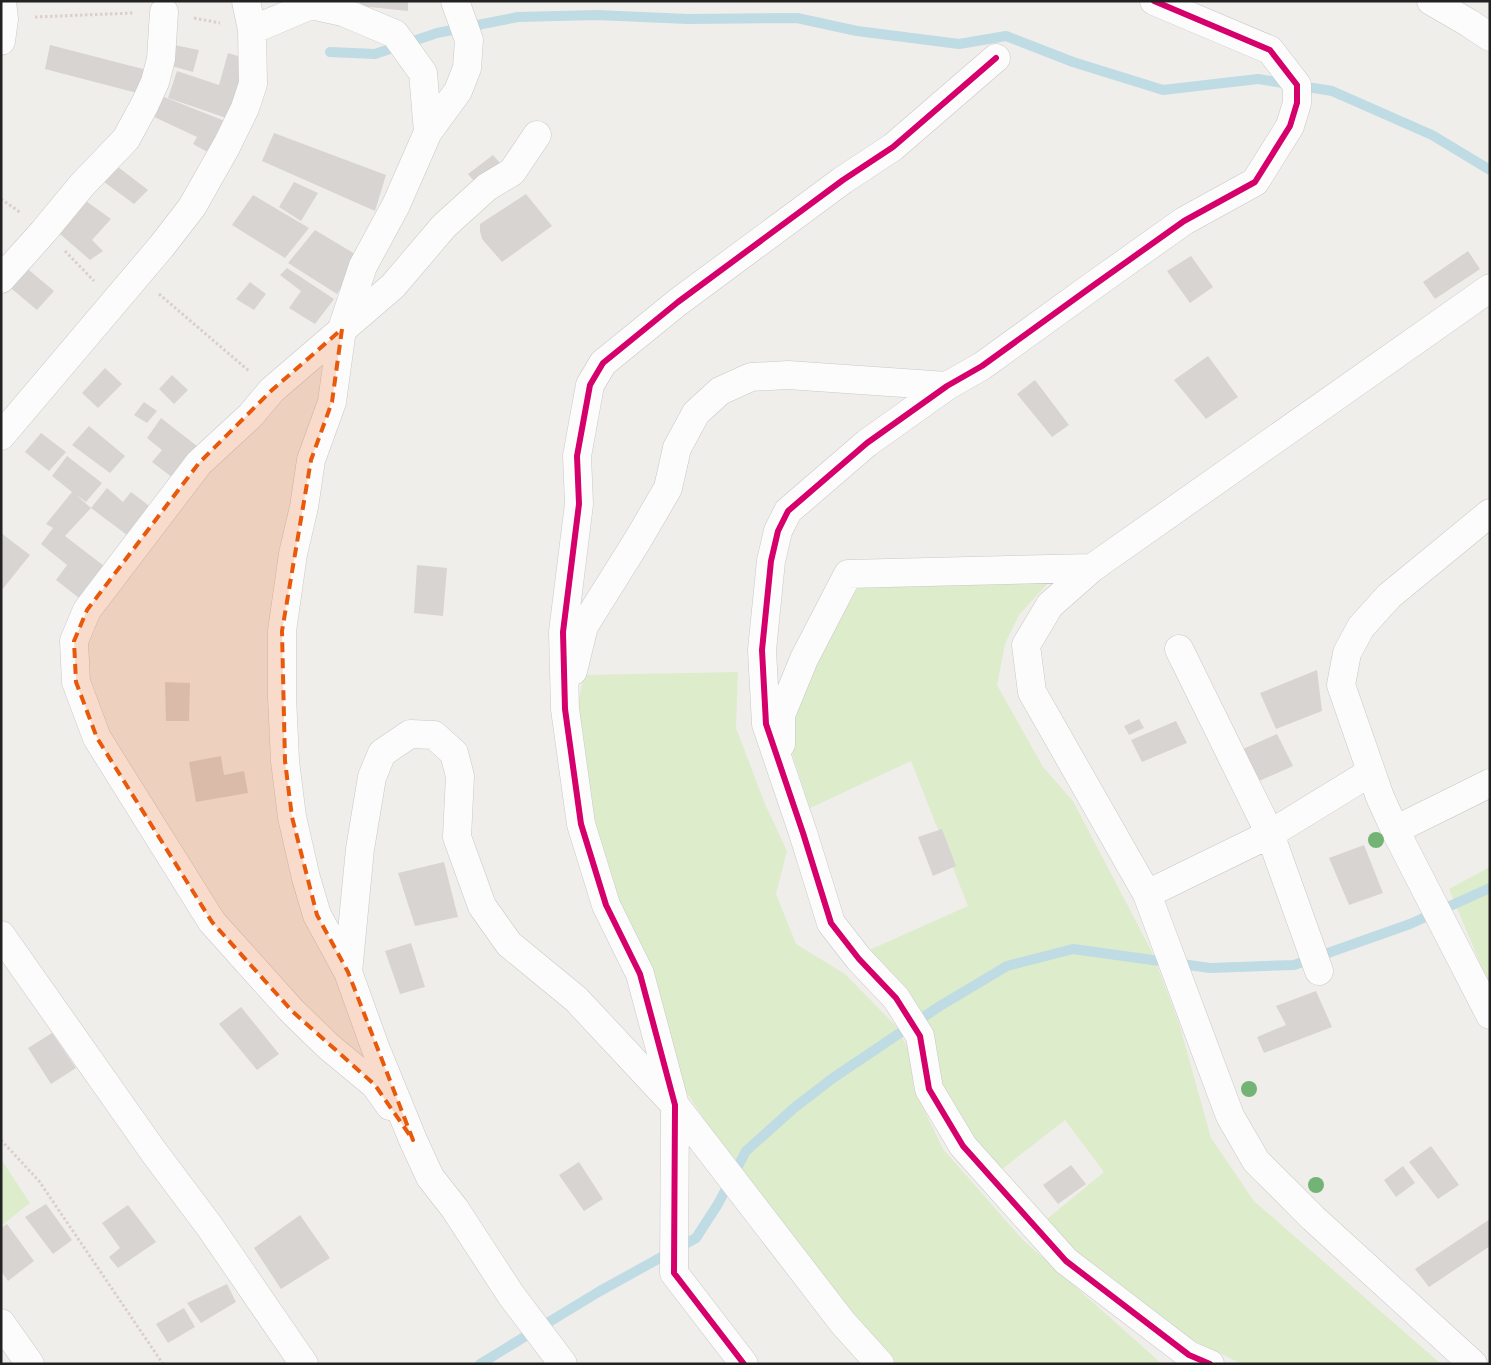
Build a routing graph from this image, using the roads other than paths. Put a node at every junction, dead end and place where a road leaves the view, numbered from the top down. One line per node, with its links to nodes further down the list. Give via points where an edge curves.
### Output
1 (246, 1): 6 (street)
2 (455, 1): 9 (street, via 469,40 467,68 458,91)
3 (1154, 1): 15 (street, via 1270,50 1297,85 1297,103 1290,126 1255,182 1184,221 982,366)
4 (1431, 1): 7 (street)
5 (164, 12): 11 (street, via 161,59 145,104 126,138)
6 (252, 30): 9 (street, via 311,5 343,12 395,34 423,73); 17 (street, via 253,84 245,108 192,207)
7 (1490, 38)
8 (996, 58): 21 (street, via 893,148 843,180 678,302 603,363 590,385 577,456 579,504 563,632)
9 (428, 132): 13 (street, via 396,205 363,266)
10 (537, 135): 13 (street, via 512,172 487,188 444,226 394,286)
11 (1, 279)
12 (1490, 288): 19 (street)
13 (342, 329): 14 (street); 16 (street)
14 (282, 382): 16 (street, via 311,373 328,388); 33 (street, via 199,463 87,610 74,641 76,682 97,738 212,922 298,1017 375,1085)
15 (947, 386): 21 (street, via 788,375 751,378 720,391 696,413 677,448 668,488 584,626); 22 (street, via 867,443 788,511 778,531 771,561 762,650 766,724)
16 (332, 402): 30 (street, via 311,460 294,554 282,631 282,697 292,817 306,878 317,915)
17 (1, 436)
18 (1490, 512): 23 (street, via 1388,596 1361,627 1347,653 1341,685)
19 (1092, 568): 22 (street, via 848,574 804,659 781,715); 27 (street, via 1050,605 1026,645 1032,692)
20 (1180, 649): 26 (street)
21 (565, 710): 32 (street, via 581,824 606,905 640,974)
22 (781, 770): 40 (street, via 831,923 859,960 896,998 920,1036 929,1089 963,1146 1066,1262 1189,1355)
23 (1371, 772): 25 (street); 26 (street)
24 (1490, 783): 25 (street)
25 (1395, 830): 31 (street)
26 (1270, 834): 27 (street); 29 (street)
27 (1147, 894): 41 (street, via 1230,1116 1256,1161 1313,1218)
28 (1, 934): 36 (street)
29 (1319, 970)
30 (348, 972): 32 (street, via 360,849 372,777 382,753 410,734 434,735 454,753 460,776 457,837 482,906 509,944 576,999); 33 (street)
31 (1490, 1016)
32 (675, 1105): 38 (street, via 674,1273); 39 (street, via 842,1322)
33 (413, 1140): 37 (street, via 430,1177)
34 (1, 1323): 35 (street)
35 (30, 1364)
36 (304, 1364)
37 (563, 1364)
38 (744, 1364)
39 (880, 1364)
40 (1210, 1364)
41 (1473, 1364)

